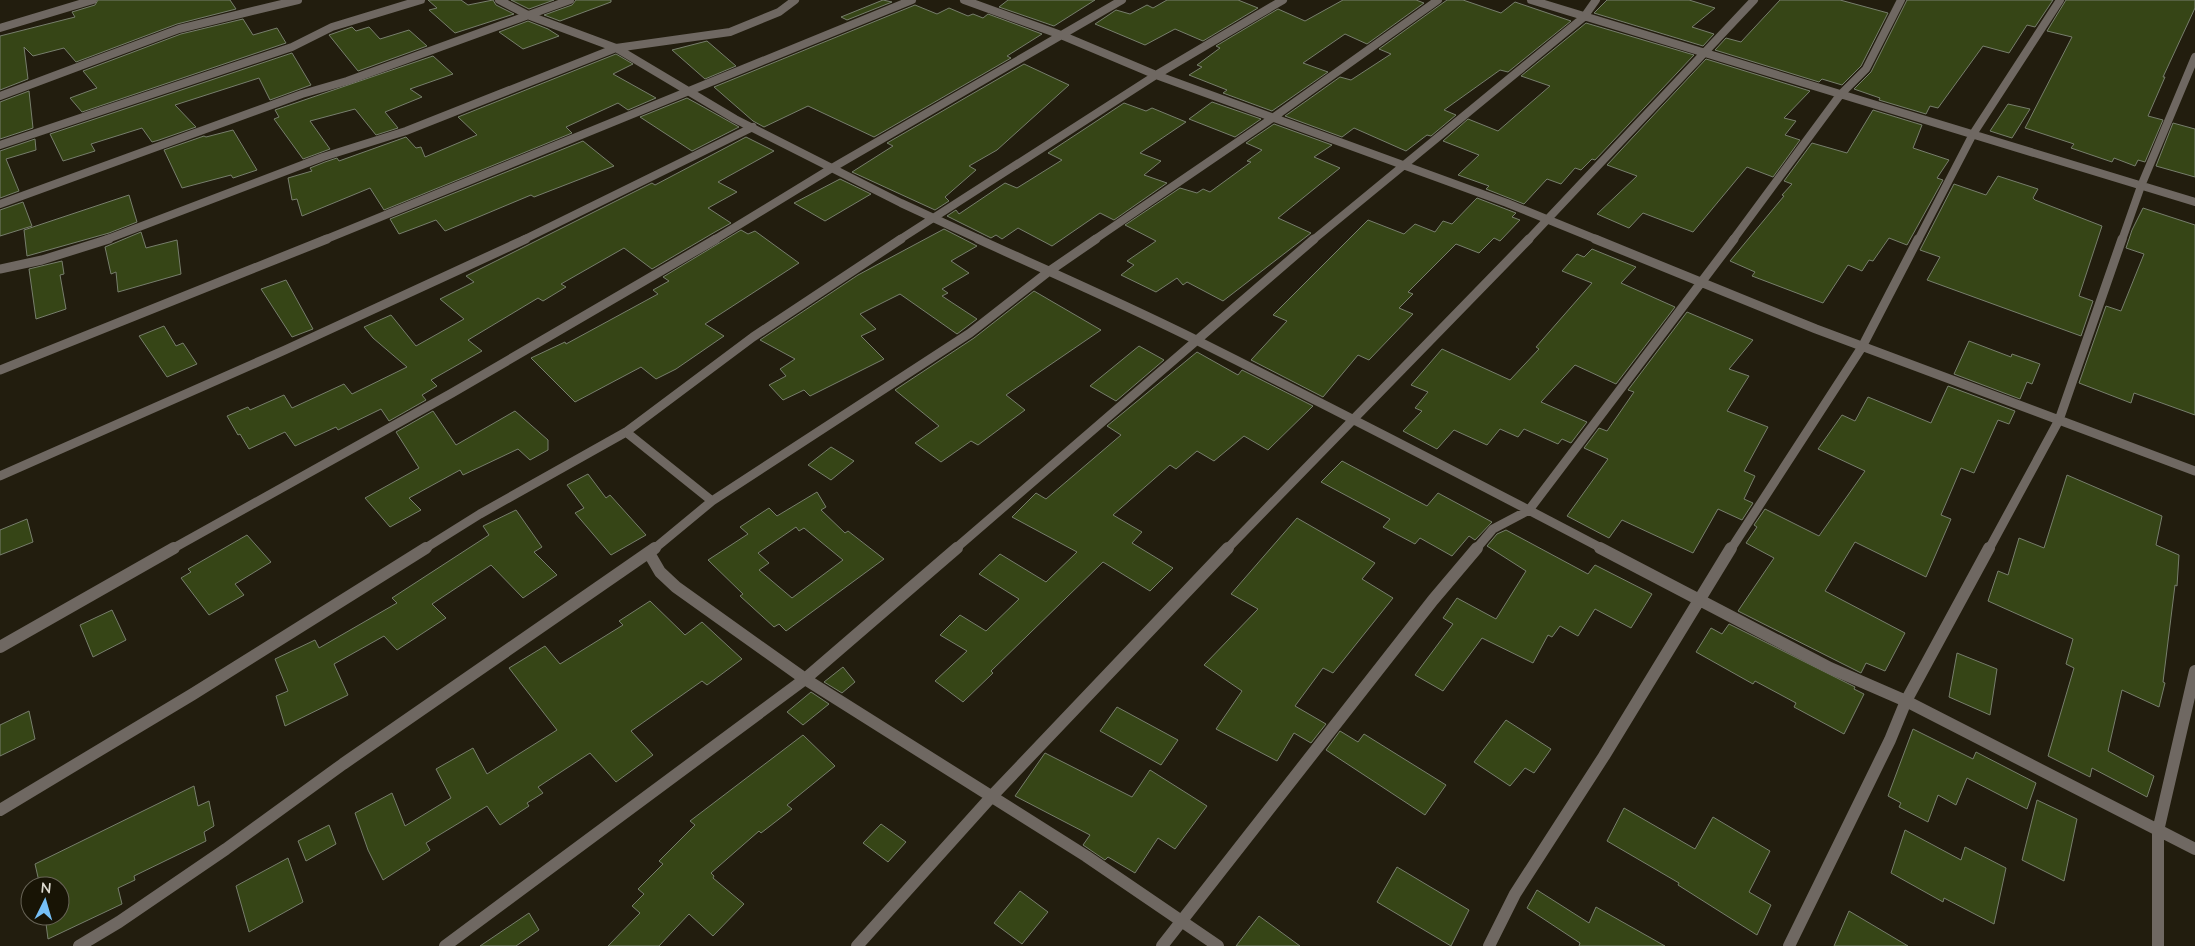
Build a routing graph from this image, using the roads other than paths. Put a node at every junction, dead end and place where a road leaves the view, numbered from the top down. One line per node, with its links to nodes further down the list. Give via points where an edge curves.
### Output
1 (93, 0): 19 (street)
2 (298, 0): 27 (street, via 179,29)
3 (421, 0): 31 (street, via 332,27 292,47)
4 (499, 0): 17 (street)
5 (570, 0): 17 (street)
6 (795, 0): 21 (street, via 779,12 730,32)
7 (912, 0): 25 (street)
8 (964, 0): 20 (street)
9 (1122, 0): 20 (street)
10 (1283, 0): 24 (street)
11 (1438, 0): 28 (street)
12 (1531, 0): 18 (street)
13 (1596, 0): 18 (street)
14 (1754, 0): 22 (street)
15 (1901, 0): 26 (street, via 1866,69)
16 (2060, 0): 30 (street)
17 (530, 16): 21 (street); 36 (street, via 302,94)
18 (1584, 17): 22 (street); 32 (street)
19 (0, 28)
20 (1061, 34): 24 (street); 33 (street)
21 (616, 48): 25 (street); 39 (street, via 406,131 277,173 157,222 75,251)
22 (1704, 53): 26 (street); 38 (street)
23 (2195, 57): 34 (street)
24 (1156, 75): 28 (street); 37 (street)
25 (687, 92): 29 (street); 44 (street)
26 (1840, 95): 30 (street); 41 (street)
27 (0, 96)
28 (1274, 117): 32 (street); 40 (street)
29 (753, 127): 33 (street); 49 (street, via 615,198)
30 (1973, 134): 34 (street); 43 (street)
31 (0, 145)
32 (1405, 166): 38 (street); 42 (street, via 1344,213)
33 (832, 168): 37 (street); 54 (street, via 680,261 452,393)
34 (2141, 186): 35 (street); 46 (street)
35 (2195, 202)
36 (0, 204)
37 (933, 218): 40 (street); 47 (street, via 753,337)
38 (1548, 220): 41 (street); 45 (street)
39 (0, 269)
40 (1048, 272): 42 (street); 50 (street, via 970,333)
41 (1702, 283): 43 (street); 51 (street)
42 (1198, 341): 45 (street); 56 (street)
43 (1862, 346): 46 (street); 53 (street)
44 (0, 370)
45 (1355, 419): 51 (street); 58 (street, via 1308,463)
46 (2059, 420): 48 (street); 57 (street)
47 (626, 432): 50 (street); 59 (street, via 480,514 193,694)
48 (2195, 472)
49 (0, 476)
50 (712, 501): 52 (street)
51 (1528, 510): 53 (street); 62 (street, via 1493,529)
52 (649, 553): 56 (street, via 660,572 676,587); 63 (street, via 209,860)
53 (1698, 599): 57 (street, via 1830,668); 68 (street, via 1604,756 1515,894)
54 (0, 647)
55 (2195, 672): 60 (street)
56 (805, 679): 58 (street); 64 (street)
57 (1906, 701): 60 (street); 69 (street)
58 (992, 796): 62 (street); 65 (street)
59 (0, 810)
60 (2158, 831): 61 (street); 70 (street)
61 (2195, 849)
62 (1182, 920): 66 (street); 67 (street)
63 (79, 946)
64 (445, 946)
65 (856, 946)
66 (1162, 946)
67 (1218, 946)
68 (1489, 946)
69 (1790, 946)
70 (2158, 946)

